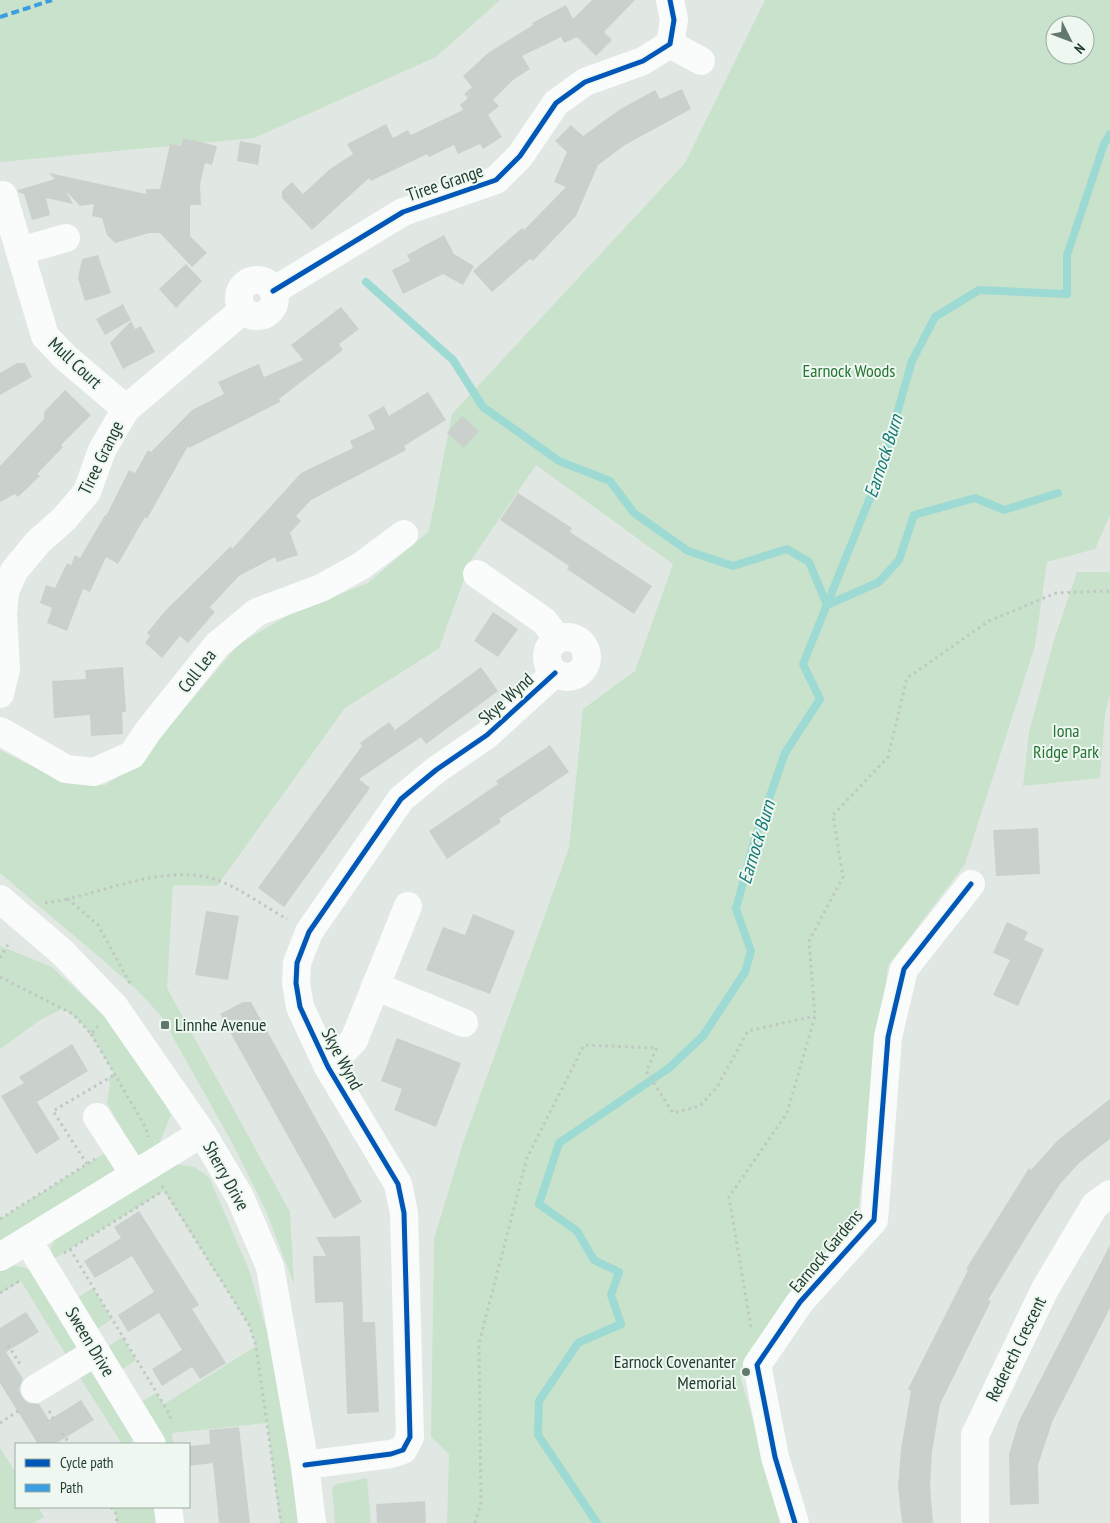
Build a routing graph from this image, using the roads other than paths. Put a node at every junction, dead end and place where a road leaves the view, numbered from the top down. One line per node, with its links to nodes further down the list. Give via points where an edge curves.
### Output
1 (670, 0): 2 (street, via 674,20)
2 (670, 44): 3 (street); 7 (street, Tiree Grange, via 643,61 585,82 556,103 520,156 496,180 403,212 273,291 274,303 270,311 256,316 243,310)
3 (701, 61)
4 (3, 195): 6 (street, Mull Court)
5 (66, 238): 6 (street)
6 (20, 251): 7 (street, Mull Court, via 45,336)
7 (126, 408): 10 (street, Tiree Grange, via 102,450 87,492 14,571 5,592 6,669)
8 (404, 534): 11 (street, Coll Lea, via 361,566 321,588 257,612 217,645 132,755 94,772 66,769)
9 (477, 574): 17 (street, Skye Wynd, via 544,621 558,639 552,643 547,655 550,668 555,673 487,735 401,799 309,932 297,962 296,984 300,1006)
10 (0, 694)
11 (0, 730)
12 (970, 884): 31 (street, Earnock Gardens, via 904,969 888,1037 874,1220 800,1302 757,1365 776,1457)
13 (0, 899): 19 (street, Sherry Drive, bridge, via 62,952 114,1006)
14 (408, 906): 15 (street)
15 (375, 986): 16 (street); 17 (street, via 354,1040)
16 (464, 1023)
17 (328, 1067): 27 (street, Skye Wynd, via 398,1184 404,1213 410,1437 403,1450 391,1454)
18 (97, 1117): 20 (street, via 116,1146)
19 (202, 1133): 20 (street); 27 (street, Sherry Drive, via 240,1198 270,1267)
20 (145, 1167): 22 (street)
21 (1110, 1194): 32 (street, Rederech Crescent, via 1095,1205 1046,1289 975,1435)
22 (28, 1240): 23 (street); 24 (street, Sween Drive)
23 (0, 1257)
24 (96, 1352): 25 (street); 26 (street, Sween Drive)
25 (35, 1389)
26 (153, 1438)
27 (305, 1465): 30 (street, Sherry Drive)
28 (168, 1508): 29 (street)
29 (170, 1523)
30 (312, 1523)
31 (795, 1523)
32 (975, 1523)

